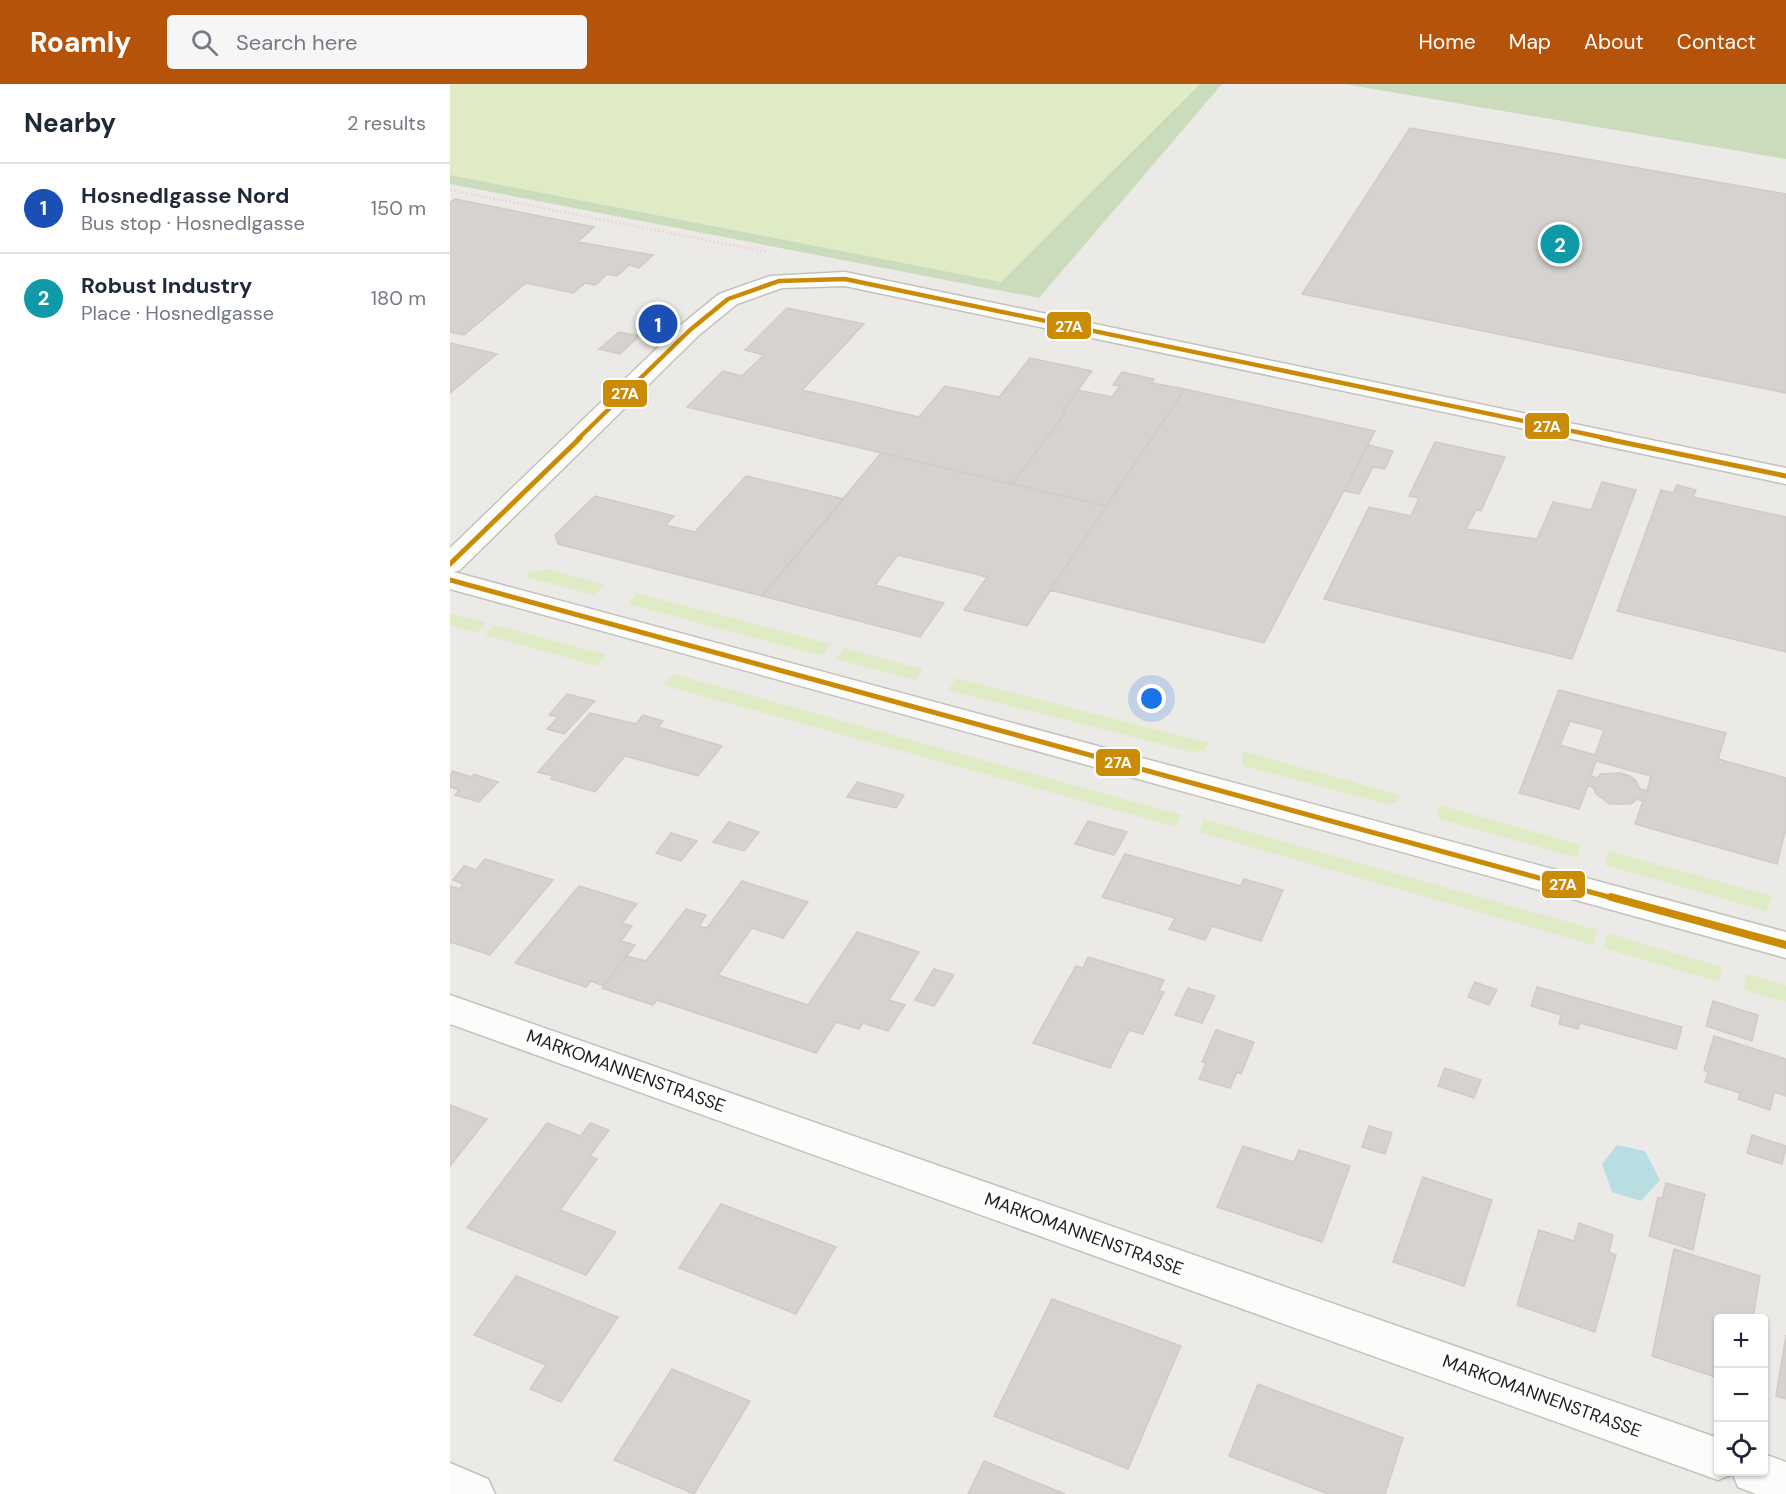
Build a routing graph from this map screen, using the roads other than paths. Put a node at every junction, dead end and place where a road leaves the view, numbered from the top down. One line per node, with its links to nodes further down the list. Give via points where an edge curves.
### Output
1 (1786, 476): 2 (street, via 845,279 778,281 728,299 690,330)
2 (450, 564)
3 (450, 580): 4 (street)
4 (1786, 945)
5 (450, 1009): 6 (street, MARKOMANNENSTRASSE)
6 (1714, 1457)
7 (1766, 1476): 8 (street)
8 (1786, 1483)
9 (450, 1484): 10 (street)
10 (472, 1494)

